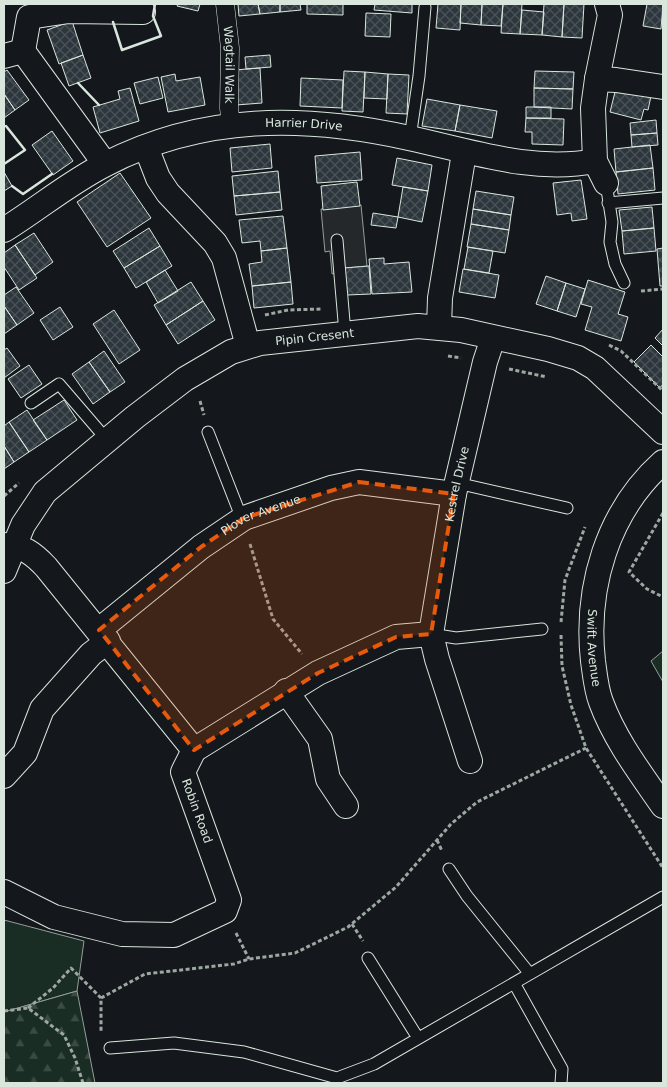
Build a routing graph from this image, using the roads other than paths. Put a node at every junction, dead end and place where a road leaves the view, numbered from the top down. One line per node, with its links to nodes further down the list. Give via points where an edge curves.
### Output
1 (225, 4): 9 (street, Wagtail Walk, via 230,48)
2 (607, 4): 7 (street, via 610,15)
3 (425, 7): 10 (lane)
4 (29, 11): 5 (street); 6 (street)
5 (142, 12)
6 (13, 53): 14 (street)
7 (597, 79): 8 (street); 13 (street, via 593,108)
8 (663, 87)
9 (231, 125): 10 (street, Harrier Drive, via 302,122); 11 (street, Harrier Drive, via 195,130)
10 (410, 138): 12 (street, Harrier Drive)
11 (146, 147): 14 (street, Harrier Drive); 23 (street, via 158,178 168,193 215,243 224,258)
12 (464, 153): 13 (street, Harrier Drive, via 571,166); 20 (street, via 440,298)
13 (595, 161): 15 (street)
14 (105, 164): 17 (street, Harrier Drive)
15 (607, 193): 16 (lane); 19 (lane, via 612,222 610,242)
16 (663, 198)
17 (4, 230)
18 (337, 240): 21 (lane)
19 (624, 283)
20 (439, 327): 21 (street, Pipin Cresent); 22 (street, Pipin Cresent)
21 (345, 333): 23 (street, Pipin Cresent)
22 (493, 338): 26 (street, Pipin Cresent, via 548,348 578,358 595,368); 29 (street, Kestrel Drive)
23 (248, 346): 27 (street, Pipin Cresent, via 231,352 185,379)
24 (31, 403): 27 (lane, via 59,384)
25 (208, 432): 31 (lane)
26 (663, 432)
27 (108, 442): 32 (street, Pipin Cresent, via 44,492)
28 (663, 462): 42 (street, Swift Avenue, via 625,506 605,548 591,607 591,634 601,702 616,734)
29 (455, 489): 30 (lane); 31 (street, Plover Avenue, via 359,482 331,488); 35 (street, Kestrel Drive)
30 (567, 508)
31 (242, 519): 36 (street, Plover Avenue, via 201,547)
32 (8, 545): 33 (street); 36 (street, via 32,553)
33 (4, 570)
34 (542, 629): 35 (lane, via 456,638)
35 (431, 634): 37 (street, via 396,638); 39 (street)
36 (104, 635): 38 (street); 40 (street, Plover Avenue, via 42,709 25,753)
37 (286, 691): 38 (street); 41 (street, via 320,738 328,779)
38 (194, 750): 44 (street, Robin Road, via 183,772 229,900 225,911 174,936 122,934 54,917)
39 (470, 762)
40 (4, 776)
41 (346, 806)
42 (663, 806)
43 (449, 869): 47 (lane)
44 (4, 892)
45 (663, 897): 47 (lane)
46 (368, 958): 49 (lane)
47 (530, 974): 48 (lane)
48 (514, 983): 49 (lane); 51 (lane, via 562,1069)
49 (418, 1038): 50 (lane, via 374,1064 337,1078 244,1052 174,1043)
50 (110, 1048)
51 (561, 1083)

